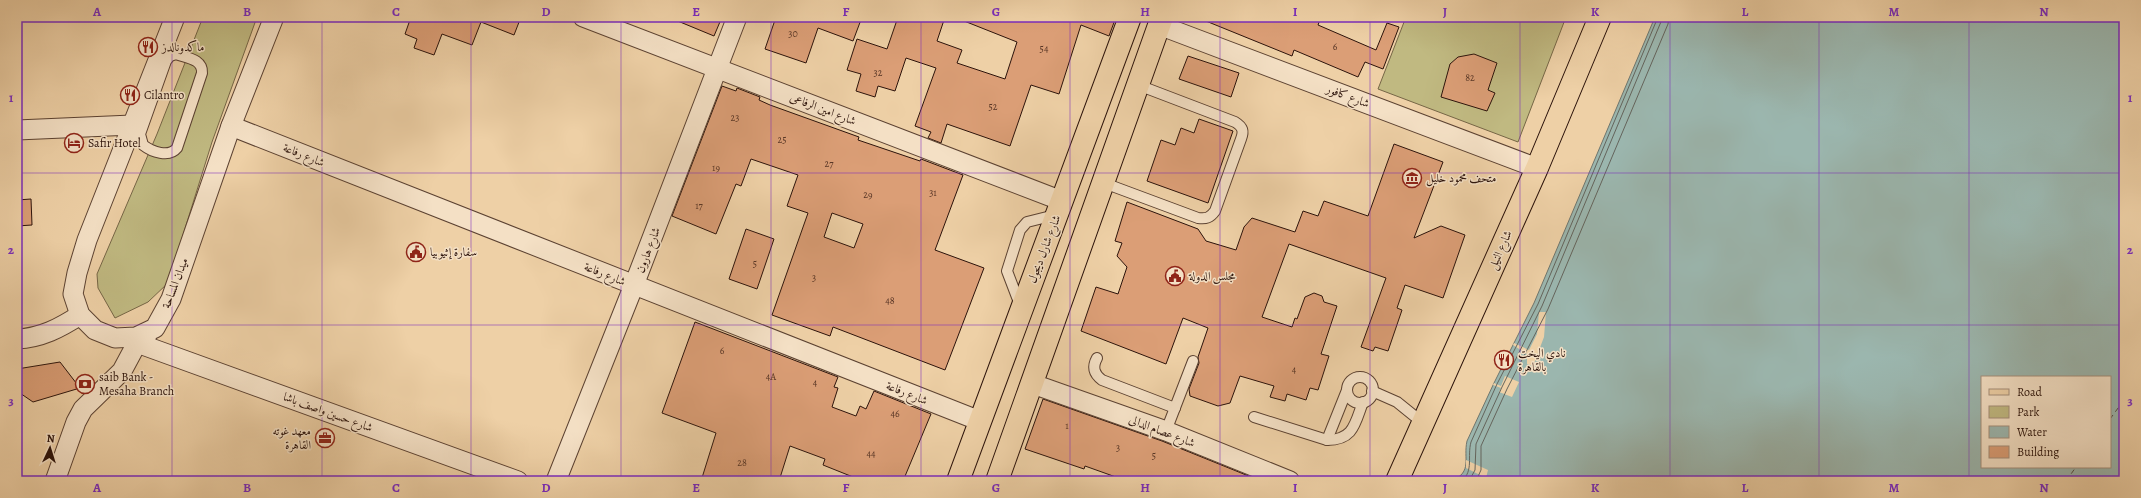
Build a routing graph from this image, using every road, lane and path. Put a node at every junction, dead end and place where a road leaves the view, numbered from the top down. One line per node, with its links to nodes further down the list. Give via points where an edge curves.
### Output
1 (175, 17): 8 (street)
2 (274, 17): 13 (street, ميدان المساحة)
3 (583, 17): 10 (street, شارع امين الرفاعى)
4 (737, 17): 10 (street, شارع هارون)
5 (1130, 17): 19 (main road, شارع شارل ديجول)
6 (1600, 17): 17 (main road, شارع النيل)
7 (1161, 21): 11 (main road); 17 (street, شارع كافور)
8 (167, 37): 9 (lane, via 177,45); 12 (street)
9 (176, 54): 15 (lane, via 166,61 140,134); 15 (lane, via 199,62 203,68 179,145 172,153 164,154)
10 (717, 69): 19 (street, شارع امين الرفاعى); 20 (street, شارع هارون)
11 (1138, 85): 18 (main road); 18 (lane, via 1236,122 1243,132 1241,139 1215,211 1205,219)
12 (132, 125): 14 (street); 16 (street)
13 (231, 126): 20 (street, شارع رفاعة); 23 (street, ميدان المساحة, via 171,299)
14 (17, 130)
15 (141, 143): 16 (lane, via 135,149)
16 (123, 148): 22 (street, via 87,240 77,273 74,294)
17 (1537, 168): 35 (main road, شارع النيل)
18 (1104, 183): 28 (main road)
19 (1060, 208): 21 (main road, شارع شارل ديجول); 21 (lane, via 1027,222 1020,230 1007,271 1016,291)
20 (634, 285): 34 (street, شارع رفاعة); 40 (street, شارع هارون)
21 (1021, 312): 34 (main road, شارع شارل ديجول)
22 (80, 315): 23 (street, via 95,330 115,338 136,337); 24 (street, via 45,334)
23 (155, 328): 25 (street, ميدان المساحة)
24 (17, 340)
25 (138, 343): 38 (street, ميدان المساحة, via 122,370 83,409); 39 (street, شارع حسين واصف باشا)
26 (1097, 358): 32 (lane, via 1094,370 1102,380)
27 (1193, 362): 32 (lane)
28 (1033, 384): 36 (street, شارع عصام الدالى); 42 (main road)
29 (1347, 390): 30 (lane, via 1350,381 1360,377 1369,381); 31 (lane, via 1352,400); 37 (lane)
30 (1372, 391): 31 (lane, via 1368,400); 35 (lane, via 1396,402)
31 (1363, 402): 37 (lane, via 1353,429 1337,440)
32 (1175, 408): 36 (lane)
33 (1254, 417): 37 (lane)
34 (980, 421): 41 (main road, شارع شارل ديجول)
35 (1423, 423): 44 (main road, شارع النيل)
36 (1166, 431): 43 (street, شارع عصام الدالى)
37 (1327, 440)
38 (55, 481)
39 (518, 481)
40 (556, 481)
41 (958, 481)
42 (997, 481)
43 (1290, 481)
44 (1397, 481)

